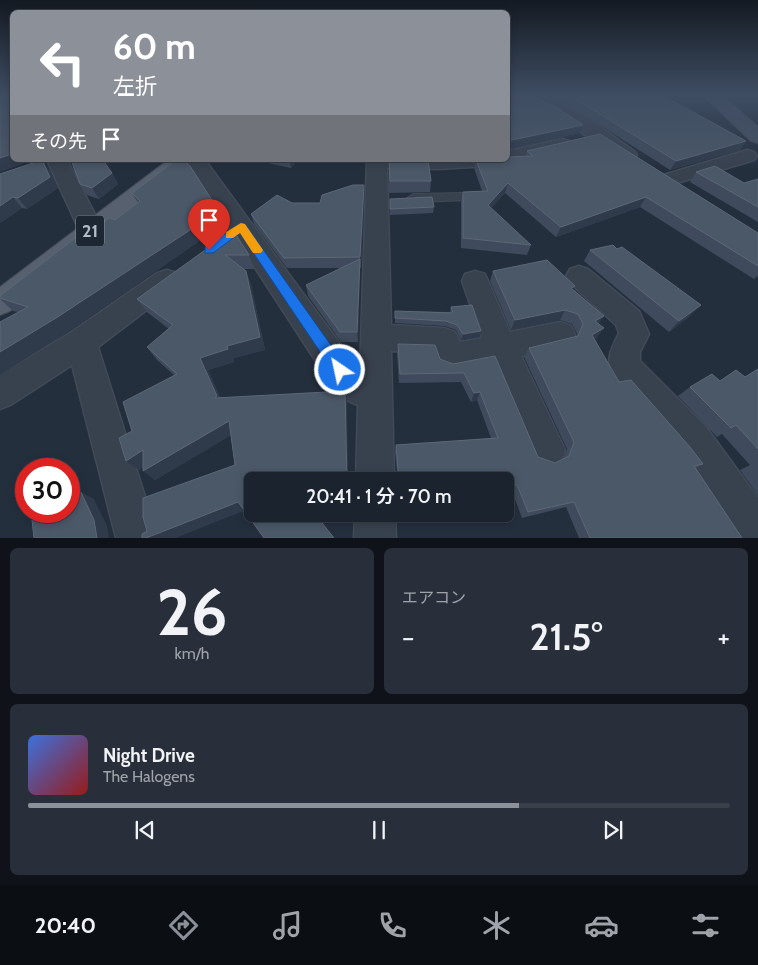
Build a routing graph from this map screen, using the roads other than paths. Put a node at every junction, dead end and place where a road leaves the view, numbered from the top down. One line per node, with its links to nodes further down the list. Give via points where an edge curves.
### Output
1 (575, 120): 3 (street)
2 (740, 120): 4 (street)
3 (599, 136): 6 (street); 13 (street)
4 (758, 136)
5 (747, 156): 13 (street)
6 (510, 157)
7 (52, 162): 18 (street)
8 (178, 162): 18 (main road, 21)
9 (196, 162): 17 (street)
10 (377, 162): 16 (street)
11 (398, 162): 12 (street)
12 (463, 162)
13 (653, 172): 14 (street)
14 (690, 194)
15 (465, 197): 16 (lane)
16 (386, 199): 25 (street)
17 (241, 227): 19 (street); 29 (street, via 351,386)
18 (91, 230): 23 (main road, 21)
19 (217, 244)
20 (185, 267): 26 (street)
21 (579, 276): 33 (street, via 629,319 634,334 625,352 624,366 693,440)
22 (475, 281): 27 (street)
23 (0, 303)
24 (560, 335): 27 (street)
25 (375, 336): 27 (street, via 444,341 451,358); 29 (street)
26 (81, 342): 28 (street); 34 (street)
27 (501, 348): 30 (street)
28 (0, 393)
29 (374, 396): 31 (street)
30 (547, 450)
31 (375, 472)
32 (375, 522): 35 (street)
33 (758, 533)
34 (136, 538)
35 (375, 538)

